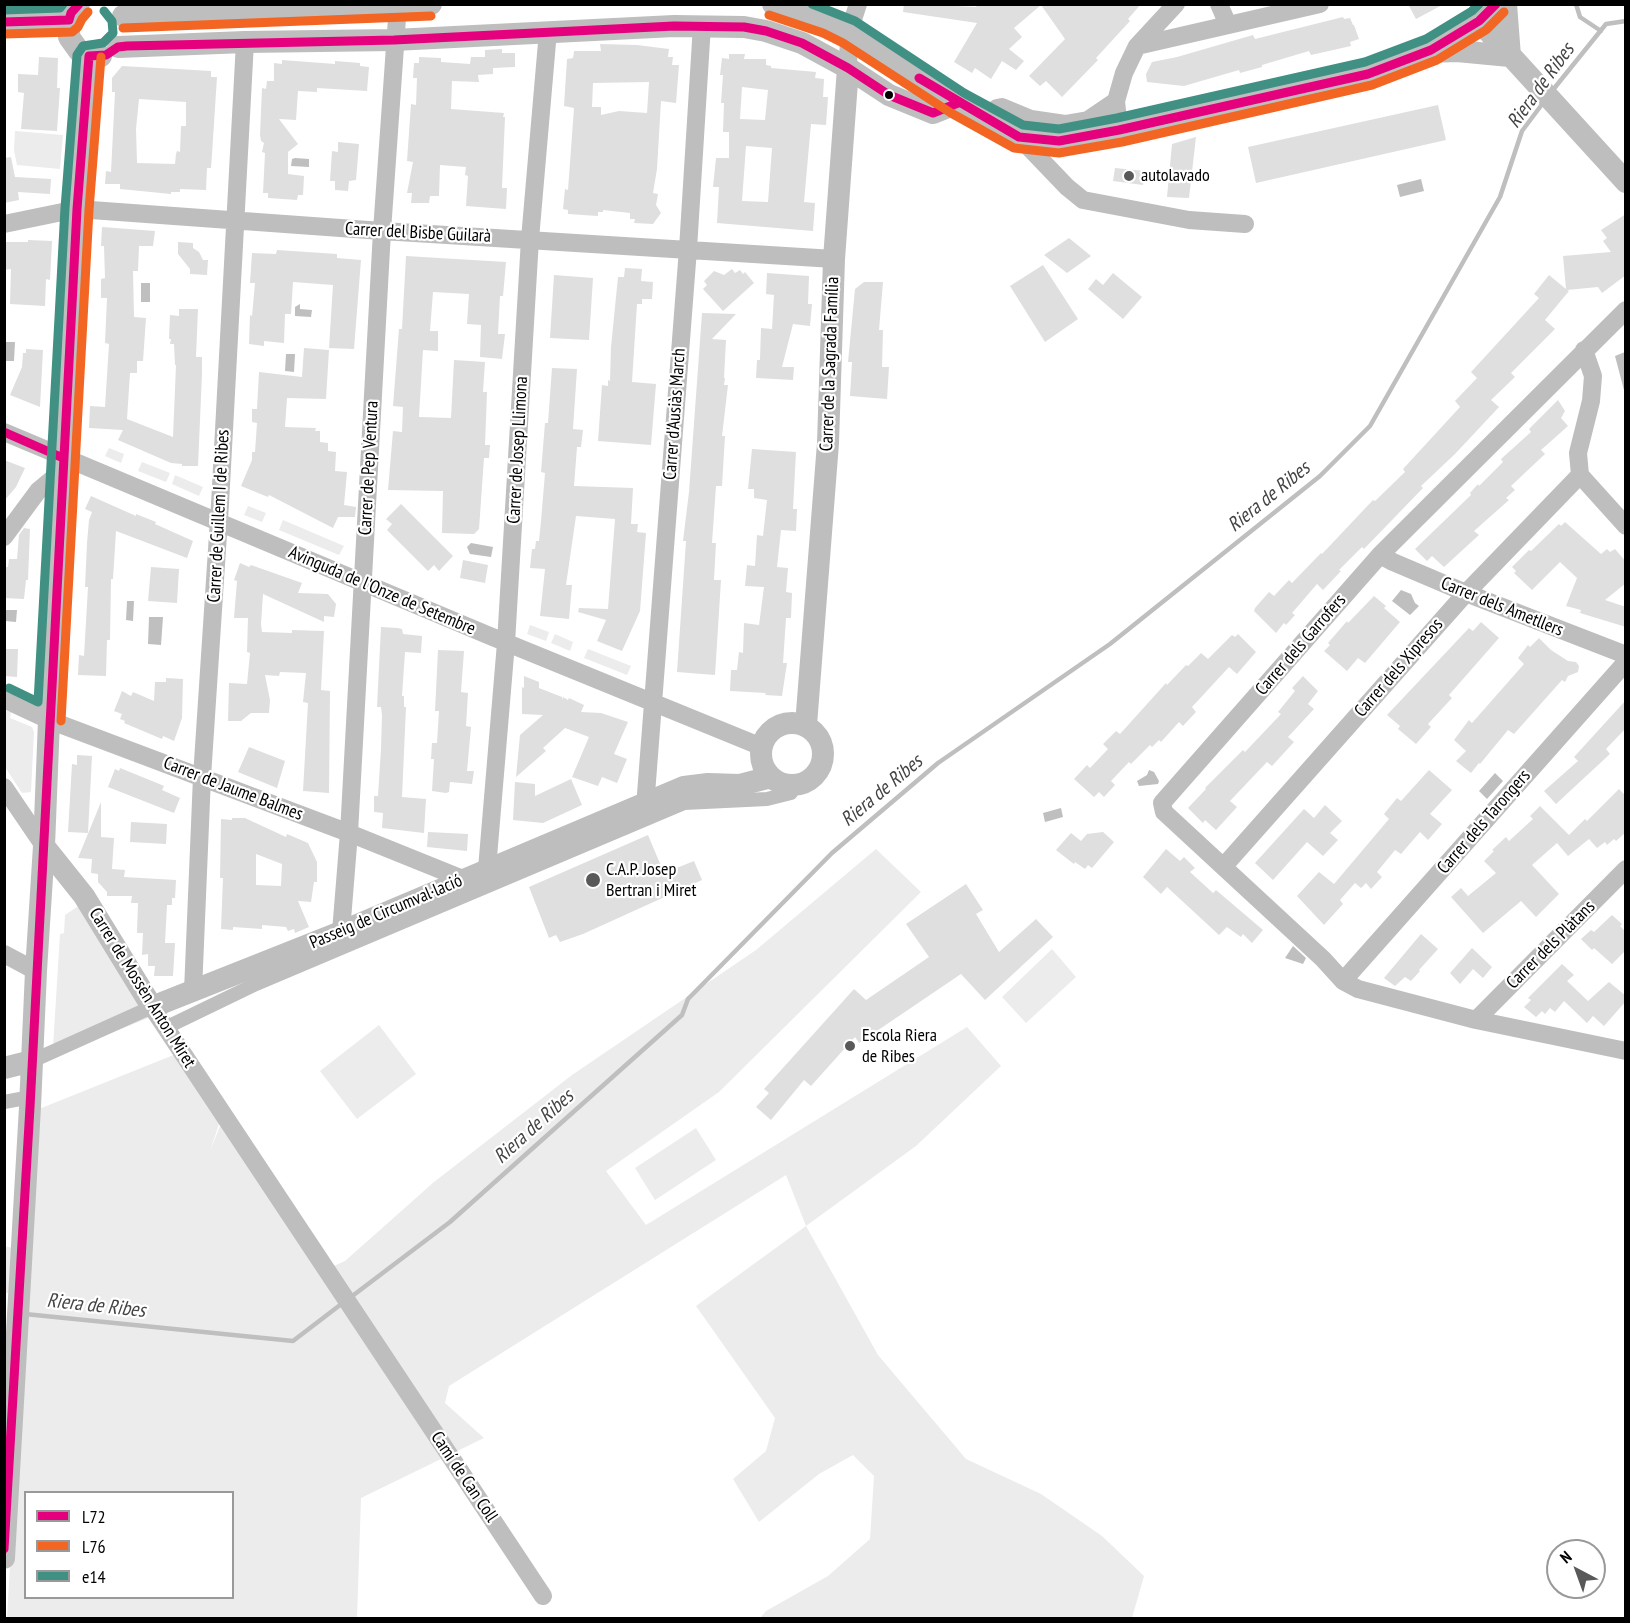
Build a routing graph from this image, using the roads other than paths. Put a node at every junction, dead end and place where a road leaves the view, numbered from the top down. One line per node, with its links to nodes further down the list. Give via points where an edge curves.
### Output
1 (431, 4): 9 (street)
2 (773, 4): 17 (street)
3 (858, 4): 17 (street, Carrer de la Sagrada Família)
4 (1176, 4): 20 (street)
5 (1219, 4): 15 (street)
6 (1320, 4): 15 (street)
7 (1496, 4): 12 (street)
8 (1506, 4): 24 (street)
9 (398, 5): 10 (street); 18 (street, Carrer de Pep Ventura)
10 (119, 10): 21 (street, via 126,30)
11 (74, 12): 13 (street); 23 (street, via 69,37 78,51)
12 (1479, 21): 22 (street); 24 (street)
13 (4, 22)
14 (702, 25): 16 (street); 25 (street, via 766,31); 38 (street, Carrer d'Ausiàs March)
15 (1228, 25): 20 (street)
16 (548, 31): 18 (street); 37 (street, Carrer de Josep Llimona)
17 (849, 32): 25 (street, Carrer de la Sagrada Família); 27 (street)
18 (394, 40): 19 (street); 36 (street, Carrer de Pep Ventura)
19 (244, 42): 21 (street); 33 (street, Carrer de Guillem I de Ribes)
20 (1137, 46): 26 (street)
21 (118, 47): 23 (street, via 106,56)
22 (1427, 51): 24 (street); 29 (street, via 1368,74)
23 (89, 56): 32 (street)
24 (1510, 56): 31 (street)
25 (848, 68): 27 (street, via 889,95 933,112); 39 (street, Carrer de la Sagrada Família)
26 (1116, 101): 28 (street, via 1088,120 1065,124 1031,119 1002,106); 29 (street)
27 (958, 103): 28 (street)
28 (984, 117): 30 (street)
29 (1119, 130): 30 (street, via 1059,141)
30 (1019, 137): 35 (street, via 1083,200 1189,220)
31 (1626, 182)
32 (77, 209): 33 (street, Carrer del Bisbe Guilarà); 34 (street, Carrer del Bisbe Guilarà); 43 (street)
33 (235, 220): 36 (street, Carrer del Bisbe Guilarà); 45 (street, Carrer de Guillem I de Ribes)
34 (4, 224)
35 (1245, 224)
36 (382, 231): 37 (street, Carrer del Bisbe Guilarà); 49 (street, Carrer de Pep Ventura)
37 (530, 239): 38 (street, Carrer del Bisbe Guilarà); 51 (street, Carrer de Josep Llimona)
38 (688, 249): 39 (street, Carrer del Bisbe Guilarà); 55 (street, Carrer d'Ausiàs March)
39 (834, 258): 57 (street, Carrer de la Sagrada Família, via 828,443)
40 (1626, 310): 41 (street, Carrer dels Garrofers)
41 (1584, 350): 44 (street, via 1593,376 1578,453); 48 (street, Carrer dels Garrofers)
42 (4, 432): 43 (street, Avinguda de l'Onze de Setembre)
43 (63, 464): 45 (street, Avinguda de l'Onze de Setembre); 47 (street); 56 (street)
44 (1580, 475): 46 (street); 50 (street, Carrer dels Xipresos)
45 (219, 521): 49 (street, Avinguda de l'Onze de Setembre); 59 (street, Carrer de Guillem I de Ribes)
46 (1626, 526)
47 (4, 537)
48 (1380, 555): 50 (street, Carrer dels Ametllers); 66 (street, Carrer dels Garrofers, via 1162,803 1164,812)
49 (363, 583): 51 (street, Avinguda de l'Onze de Setembre); 64 (street, Carrer de Pep Ventura)
50 (1466, 593): 52 (street, Carrer dels Ametllers); 66 (street, Carrer dels Xipresos)
51 (506, 643): 55 (street, Avinguda de l'Onze de Setembre); 68 (street, Carrer de Josep Llimona)
52 (1626, 656)
53 (1626, 662): 73 (street, Carrer dels Tarongers)
54 (4, 699): 56 (street, Carrer de Jaume Balmes)
55 (653, 702): 58 (street, Avinguda de l'Onze de Setembre); 63 (street, Carrer d'Ausiàs March)
56 (49, 720): 59 (street, Carrer de Jaume Balmes); 65 (street)
57 (806, 725): 58 (street, via 790,723 775,728); 60 (street, via 821,741 824,755 818,772 805,783 794,785)
58 (762, 747): 60 (street, via 763,766)
59 (202, 777): 64 (street, Carrer de Jaume Balmes); 74 (street, Carrer de Guillem I de Ribes)
60 (771, 777): 63 (street, Passeig de Circumval·lació, via 740,785 684,787)
61 (4, 787): 65 (street, Carrer de Mossèn Anton Miret)
62 (791, 793): 77 (street, Passeig de Circumval·lació, via 767,799 684,803 256,984)
63 (648, 801): 68 (street, Passeig de Circumval·lació)
64 (350, 834): 69 (street, Carrer de Jaume Balmes); 70 (street, Carrer de Pep Ventura)
65 (44, 846): 72 (street); 75 (street, Carrer de Mossèn Anton Miret, via 84,896)
66 (1224, 867): 73 (street, Carrer dels Garrofers)
67 (1626, 869): 76 (street, Carrer dels Plàtans)
68 (487, 870): 69 (street, Passeig de Circumval·lació)
69 (463, 879): 70 (street, Passeig de Circumval·lació)
70 (341, 932): 74 (street, Passeig de Circumval·lació)
71 (4, 954): 72 (street)
72 (36, 971): 79 (street)
73 (1343, 981): 76 (street, via 1358,989)
74 (193, 991): 75 (street, Passeig de Circumval·lació)
75 (152, 1007): 77 (street, Carrer de Mossèn Anton Miret); 79 (street, Passeig de Circumval·lació)
76 (1476, 1020): 78 (street)
77 (165, 1028): 83 (street, Carrer de Mossèn Anton Miret)
78 (1623, 1047)
79 (32, 1061): 80 (street, Passeig de Circumval·lació); 82 (street)
80 (4, 1068)
81 (4, 1102): 82 (street)
82 (30, 1102): 84 (street)
83 (384, 1358): 85 (street, Camí de Can Coll)
84 (4, 1558)
85 (543, 1596)

